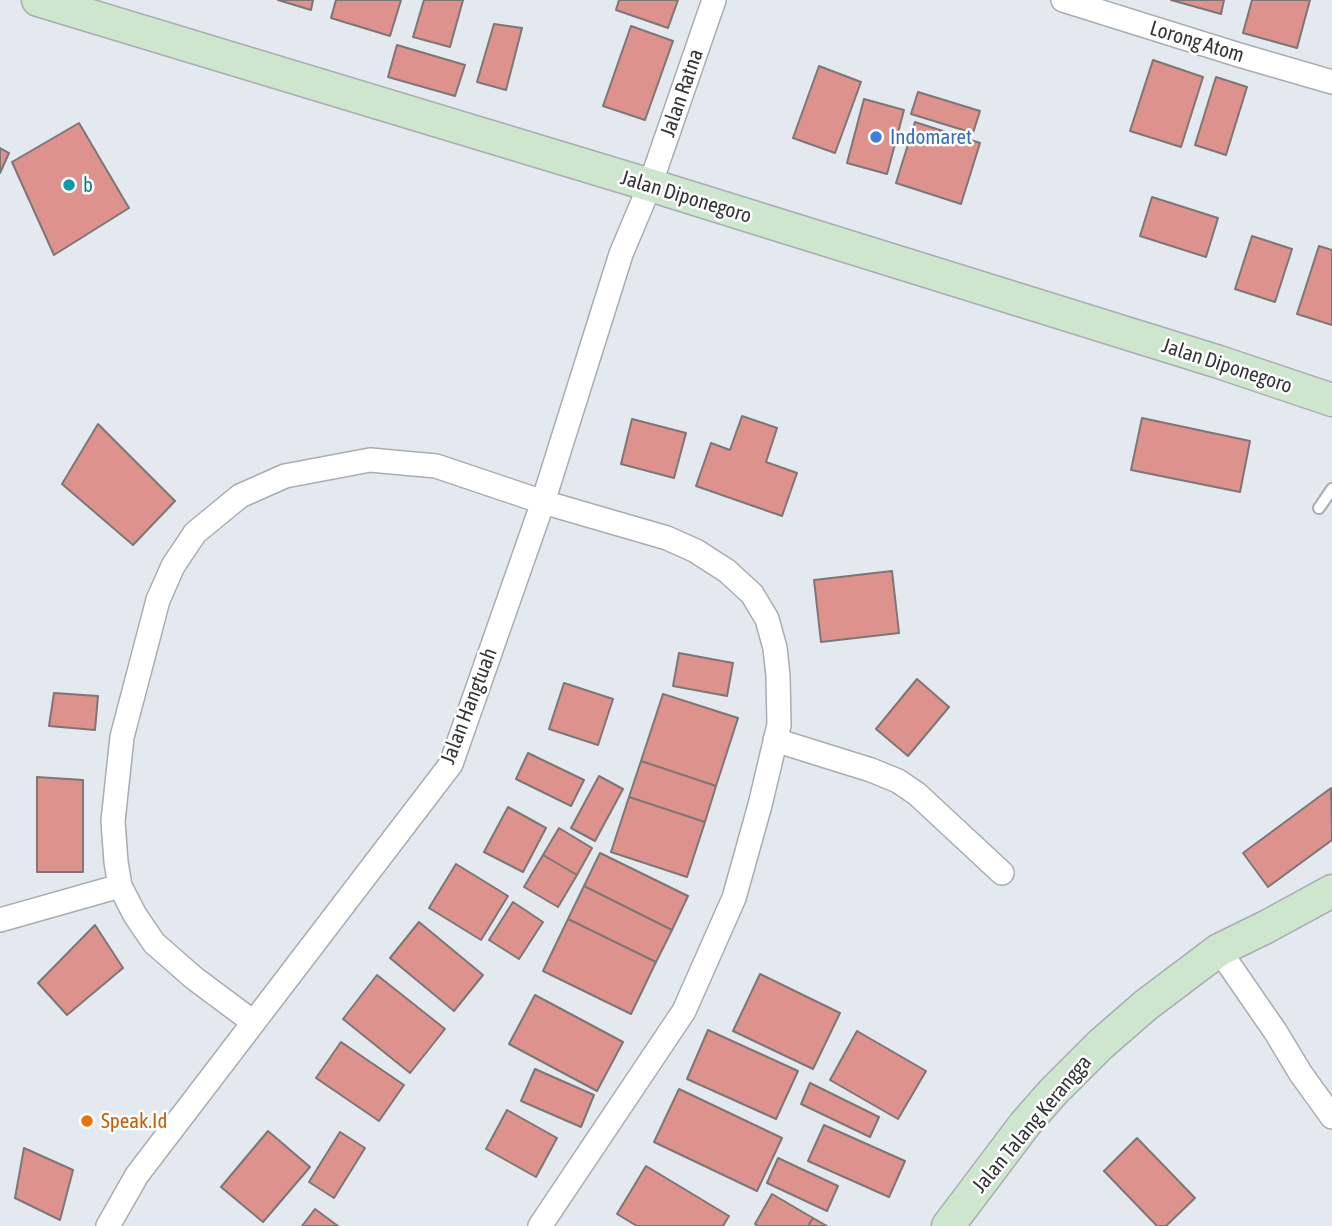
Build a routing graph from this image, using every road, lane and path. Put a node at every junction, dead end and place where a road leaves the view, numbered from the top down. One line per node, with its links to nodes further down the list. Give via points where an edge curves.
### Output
1 (38, 0): 5 (street, Jalan Diponegoro)
2 (714, 0): 5 (street, Jalan Ratna)
3 (1063, 0): 4 (street, Lorong Atom)
4 (1332, 82)
5 (650, 186): 6 (street, Jalan Diponegoro); 8 (street, Jalan Hangtuah, via 621,254)
6 (1332, 400)
7 (1332, 489): 9 (lane)
8 (543, 502): 10 (street, via 667,538 727,571 752,594 767,619 775,648 779,726); 12 (street, via 436,466 370,460 285,476 240,496 195,533 158,600 122,737 113,821); 16 (street, Jalan Hangtuah, via 451,764)
9 (1319, 509)
10 (775, 740): 11 (street, via 898,781); 19 (street, via 734,898 684,1011)
11 (1002, 873)
12 (120, 886): 14 (street); 16 (street, via 154,943)
13 (1332, 891): 15 (street, Jalan Talang Kerangga)
14 (0, 920)
15 (1219, 950): 17 (street); 20 (street, Jalan Talang Kerangga, via 1146,1005 1053,1092)
16 (253, 1022): 18 (street, Jalan Hangtuah, via 137,1175)
17 (1332, 1117)
18 (108, 1226)
19 (540, 1226)
20 (948, 1226)

